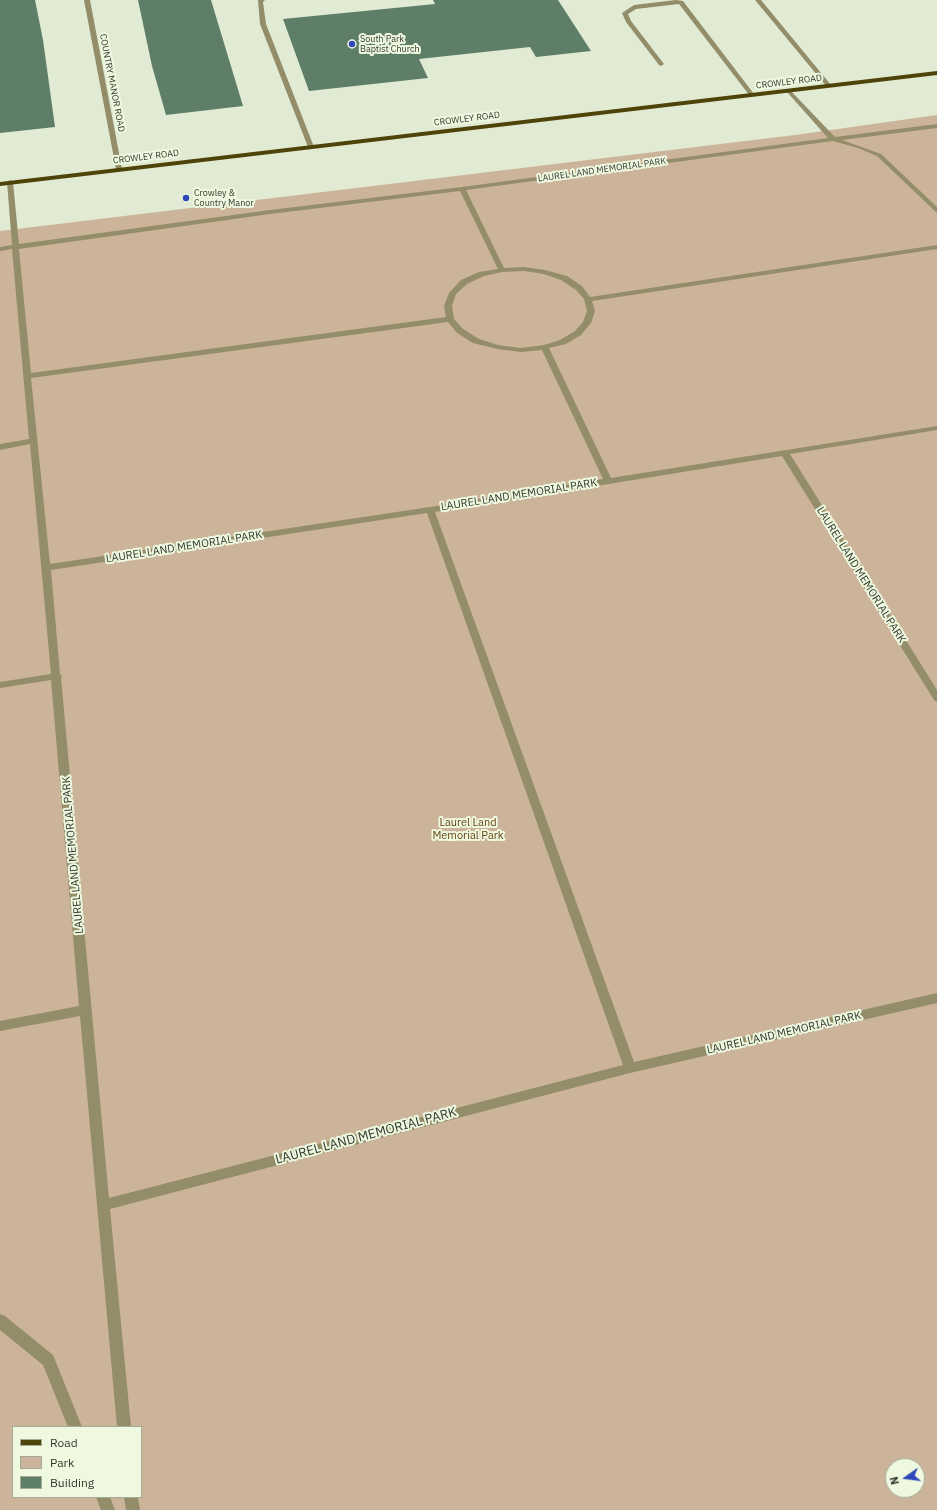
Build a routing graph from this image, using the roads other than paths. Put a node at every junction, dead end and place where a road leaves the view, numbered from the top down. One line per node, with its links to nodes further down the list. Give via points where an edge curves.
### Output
1 (87, 0): 13 (street, COUNTRY MANOR ROAD)
2 (262, 0): 12 (street, via 260,1 263,24)
3 (758, 0): 7 (street)
4 (680, 1): 5 (street, via 634,7 625,13 628,21); 9 (street)
5 (661, 64)
6 (937, 74): 7 (main road, CROWLEY ROAD)
7 (829, 86): 8 (main road, CROWLEY ROAD)
8 (789, 91): 9 (main road, CROWLEY ROAD); 11 (street)
9 (752, 95): 12 (main road, CROWLEY ROAD)
10 (937, 126): 11 (street)
11 (833, 139): 16 (street, LAUREL LAND MEMORIAL PARK); 17 (street, LAUREL LAND MEMORIAL PARK, via 860,146 879,155)
12 (311, 147): 13 (main road, CROWLEY ROAD)
13 (119, 170): 14 (main road, CROWLEY ROAD)
14 (10, 182): 15 (main road, CROWLEY ROAD); 18 (street)
15 (0, 184)
16 (462, 189): 18 (street, LAUREL LAND MEMORIAL PARK); 21 (street)
17 (937, 210)
18 (15, 247): 20 (street, LAUREL LAND MEMORIAL PARK); 25 (street)
19 (937, 248): 22 (street)
20 (0, 249)
21 (502, 270): 22 (street, via 524,269 558,276 579,288); 23 (street, via 482,274 464,282 453,293 448,306)
22 (588, 299): 24 (street, via 591,311 587,322 578,333 563,342)
23 (450, 319): 24 (street, via 460,331 476,341 497,348 521,350); 25 (street)
24 (545, 347): 30 (street, LAUREL LAND MEMORIAL PARK)
25 (27, 376): 27 (street)
26 (937, 428): 29 (street, LAUREL LAND MEMORIAL PARK)
27 (34, 441): 28 (street); 32 (street)
28 (0, 447)
29 (785, 453): 30 (street, LAUREL LAND MEMORIAL PARK); 35 (street, LAUREL LAND MEMORIAL PARK)
30 (608, 481): 31 (street, LAUREL LAND MEMORIAL PARK)
31 (430, 510): 32 (street, LAUREL LAND MEMORIAL PARK); 39 (street, LAUREL LAND MEMORIAL PARK)
32 (46, 568): 33 (street, LAUREL LAND MEMORIAL PARK)
33 (57, 676): 34 (street); 37 (street, LAUREL LAND MEMORIAL PARK)
34 (0, 686)
35 (937, 698)
36 (937, 998): 39 (street, LAUREL LAND MEMORIAL PARK)
37 (86, 1010): 38 (street); 40 (street, LAUREL LAND MEMORIAL PARK)
38 (0, 1026)
39 (630, 1068): 40 (street, LAUREL LAND MEMORIAL PARK)
40 (103, 1205): 43 (street, LAUREL LAND MEMORIAL PARK)
41 (0, 1321): 42 (street, via 48,1360)
42 (75, 1426)
43 (124, 1426)
44 (103, 1498): 46 (street)
45 (131, 1498): 47 (street)
46 (108, 1510)
47 (132, 1510)

